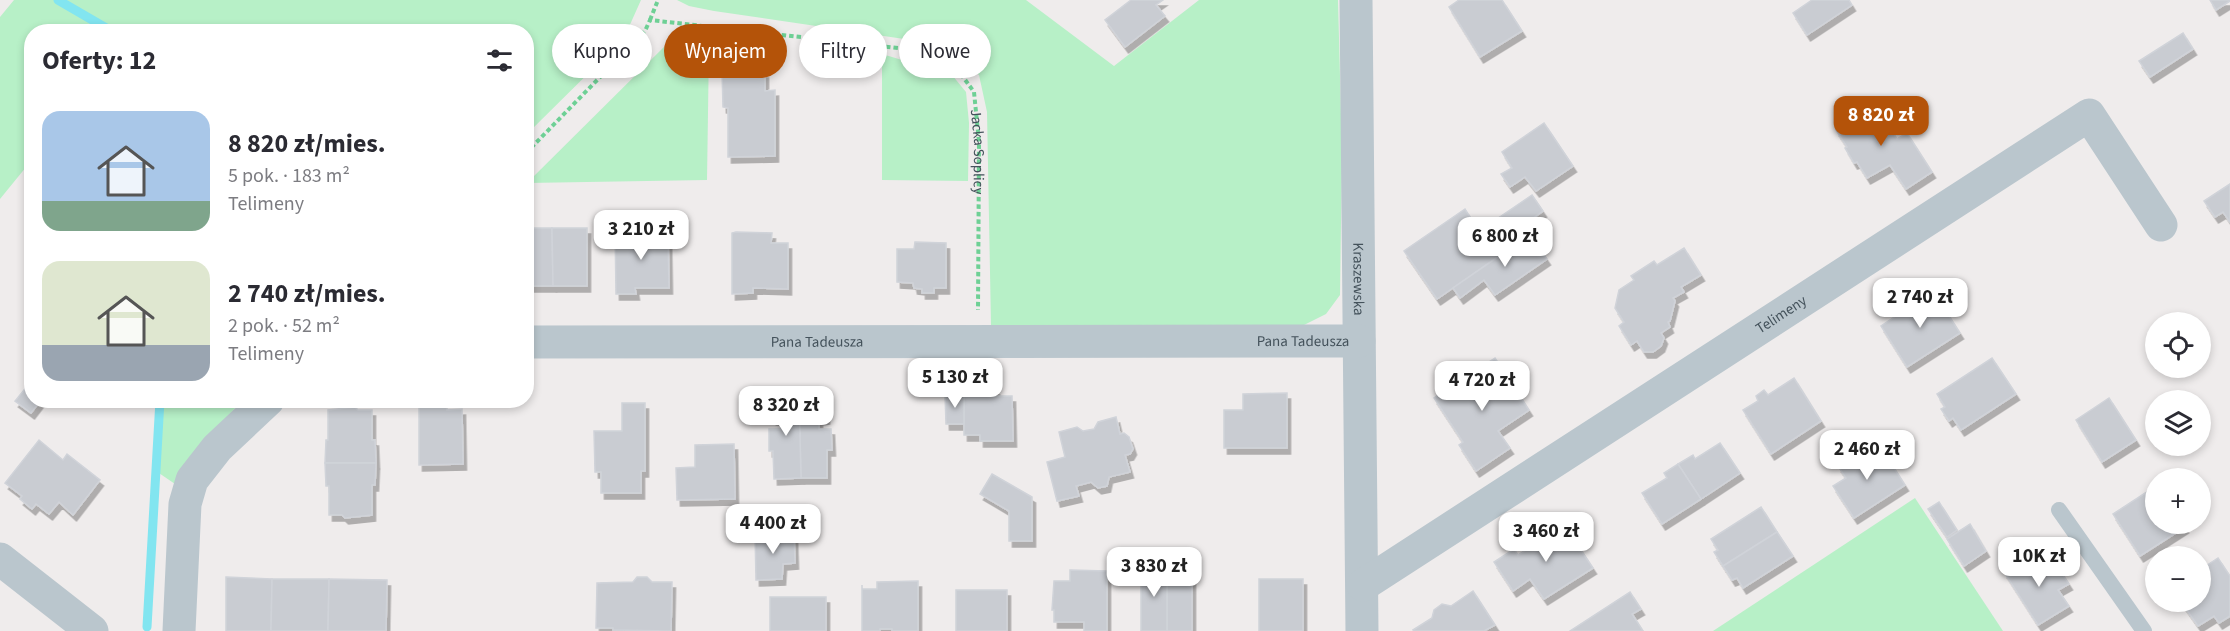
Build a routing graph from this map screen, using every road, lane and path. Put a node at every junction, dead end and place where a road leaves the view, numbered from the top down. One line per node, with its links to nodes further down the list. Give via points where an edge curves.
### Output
1 (658, 0): 3 (path)
2 (1356, 0): 7 (street, Kraszewska)
3 (650, 20): 4 (path, via 645,31); 6 (path, Jacka Soplicy, via 924,51 958,70 974,92 977,110)
4 (534, 145)
5 (2161, 225): 12 (street, Telimeny, via 2089,115)
6 (978, 341): 7 (street, Pana Tadeusza); 8 (street, Pana Tadeusza)
7 (1359, 341): 12 (street, Kraszewska)
8 (534, 342)
9 (260, 408): 14 (street, via 217,448 192,480 185,504)
10 (2059, 510): 16 (lane)
11 (0, 559): 13 (street)
12 (1362, 585): 15 (street, Kraszewska)
13 (92, 631)
14 (179, 631)
15 (1362, 631)
16 (2144, 631)

